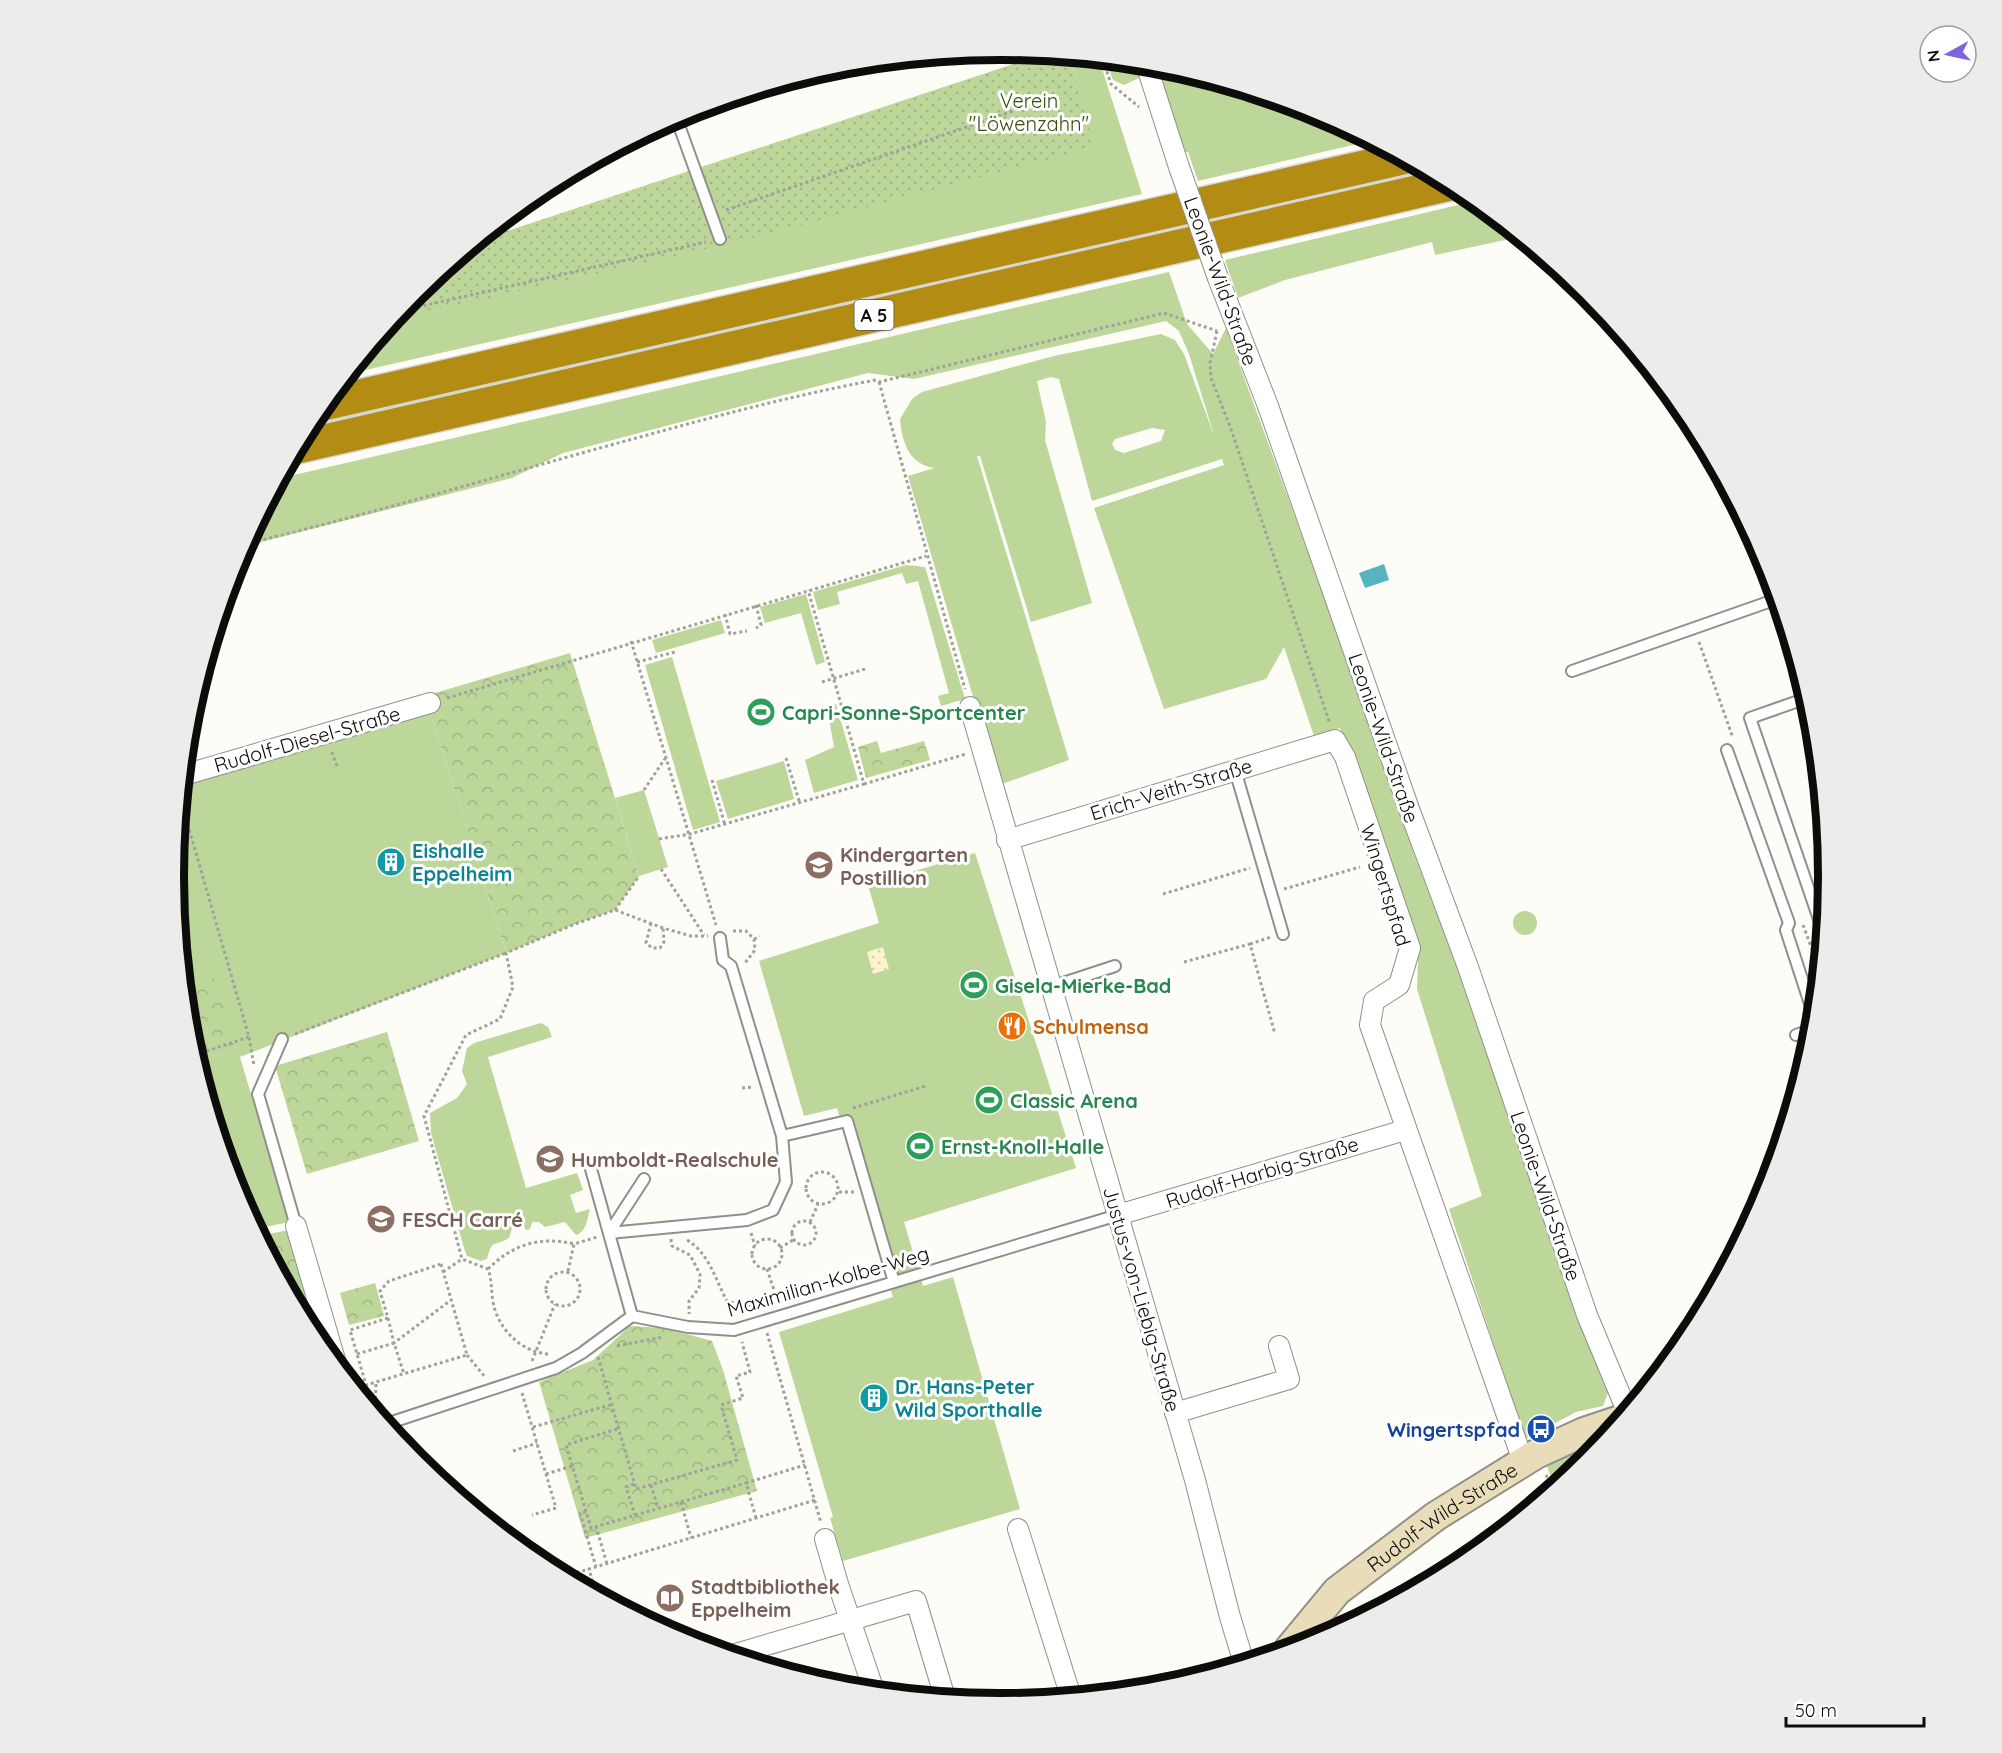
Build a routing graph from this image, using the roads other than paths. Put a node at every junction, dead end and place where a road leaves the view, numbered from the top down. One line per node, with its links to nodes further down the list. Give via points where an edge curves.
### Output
1 (1149, 74): 38 (street, Leonie-Wild-Straße, bridge, via 1218,278 1272,417 1468,967 1587,1315)
2 (679, 126): 5 (lane)
3 (1393, 160): 6 (highway, A 5)
4 (1438, 187): 7 (highway, A 5)
5 (720, 239)
6 (338, 401)
7 (309, 444)
8 (1769, 601): 9 (lane)
9 (1572, 671)
10 (1798, 701): 18 (lane, via 1750,718)
11 (430, 703): 16 (street, Rudolf-Diesel-Straße)
12 (970, 707): 17 (street, Justus-von-Liebig-Straße)
13 (1335, 740): 15 (street, Erich-Veith-Straße); 27 (street, Wingertspfad, via 1346,757 1410,948 1399,985 1374,1001 1370,1025)
14 (1727, 750): 23 (lane, via 1789,923 1786,930)
15 (1235, 770): 17 (street, Erich-Veith-Straße); 19 (lane)
16 (191, 773)
17 (1007, 840): 22 (street, Justus-von-Liebig-Straße)
18 (1817, 912)
19 (1283, 934)
20 (720, 938): 28 (lane, via 723,960 731,966)
21 (1114, 966): 22 (lane)
22 (1051, 987): 31 (street, Justus-von-Liebig-Straße)
23 (1808, 999)
24 (1803, 1033): 25 (lane)
25 (1796, 1035)
26 (282, 1039): 32 (lane, via 258,1094)
27 (1406, 1130): 31 (street, Rudolf-Harbig-Straße); 42 (street, Wingertspfad)
28 (782, 1136): 33 (lane, via 786,1182 773,1210 747,1220); 34 (lane, via 847,1121)
29 (591, 1170): 33 (lane)
30 (644, 1179): 33 (lane)
31 (1118, 1215): 34 (lane, Maximilian-Kolbe-Weg); 39 (street, Justus-von-Liebig-Straße)
32 (296, 1226): 36 (street)
33 (609, 1233): 35 (lane)
34 (894, 1282): 35 (lane, Maximilian-Kolbe-Weg, via 734,1329 688,1328)
35 (632, 1316): 40 (lane, via 596,1347 556,1368)
36 (329, 1341)
37 (1279, 1346): 39 (street, via 1289,1379)
38 (1624, 1404)
39 (1175, 1413): 48 (street, Justus-von-Liebig-Straße)
40 (393, 1422)
41 (1606, 1424): 42 (street, Rudolf-Wild-Straße)
42 (1523, 1461): 46 (street, Rudolf-Wild-Straße, via 1388,1550 1337,1591)
43 (1018, 1529): 50 (street)
44 (823, 1530): 45 (street)
45 (849, 1619): 47 (street); 49 (street); 51 (street, via 915,1600)
46 (1300, 1636)
47 (744, 1651)
48 (1242, 1656)
49 (871, 1682)
50 (1069, 1690)
51 (943, 1691)

